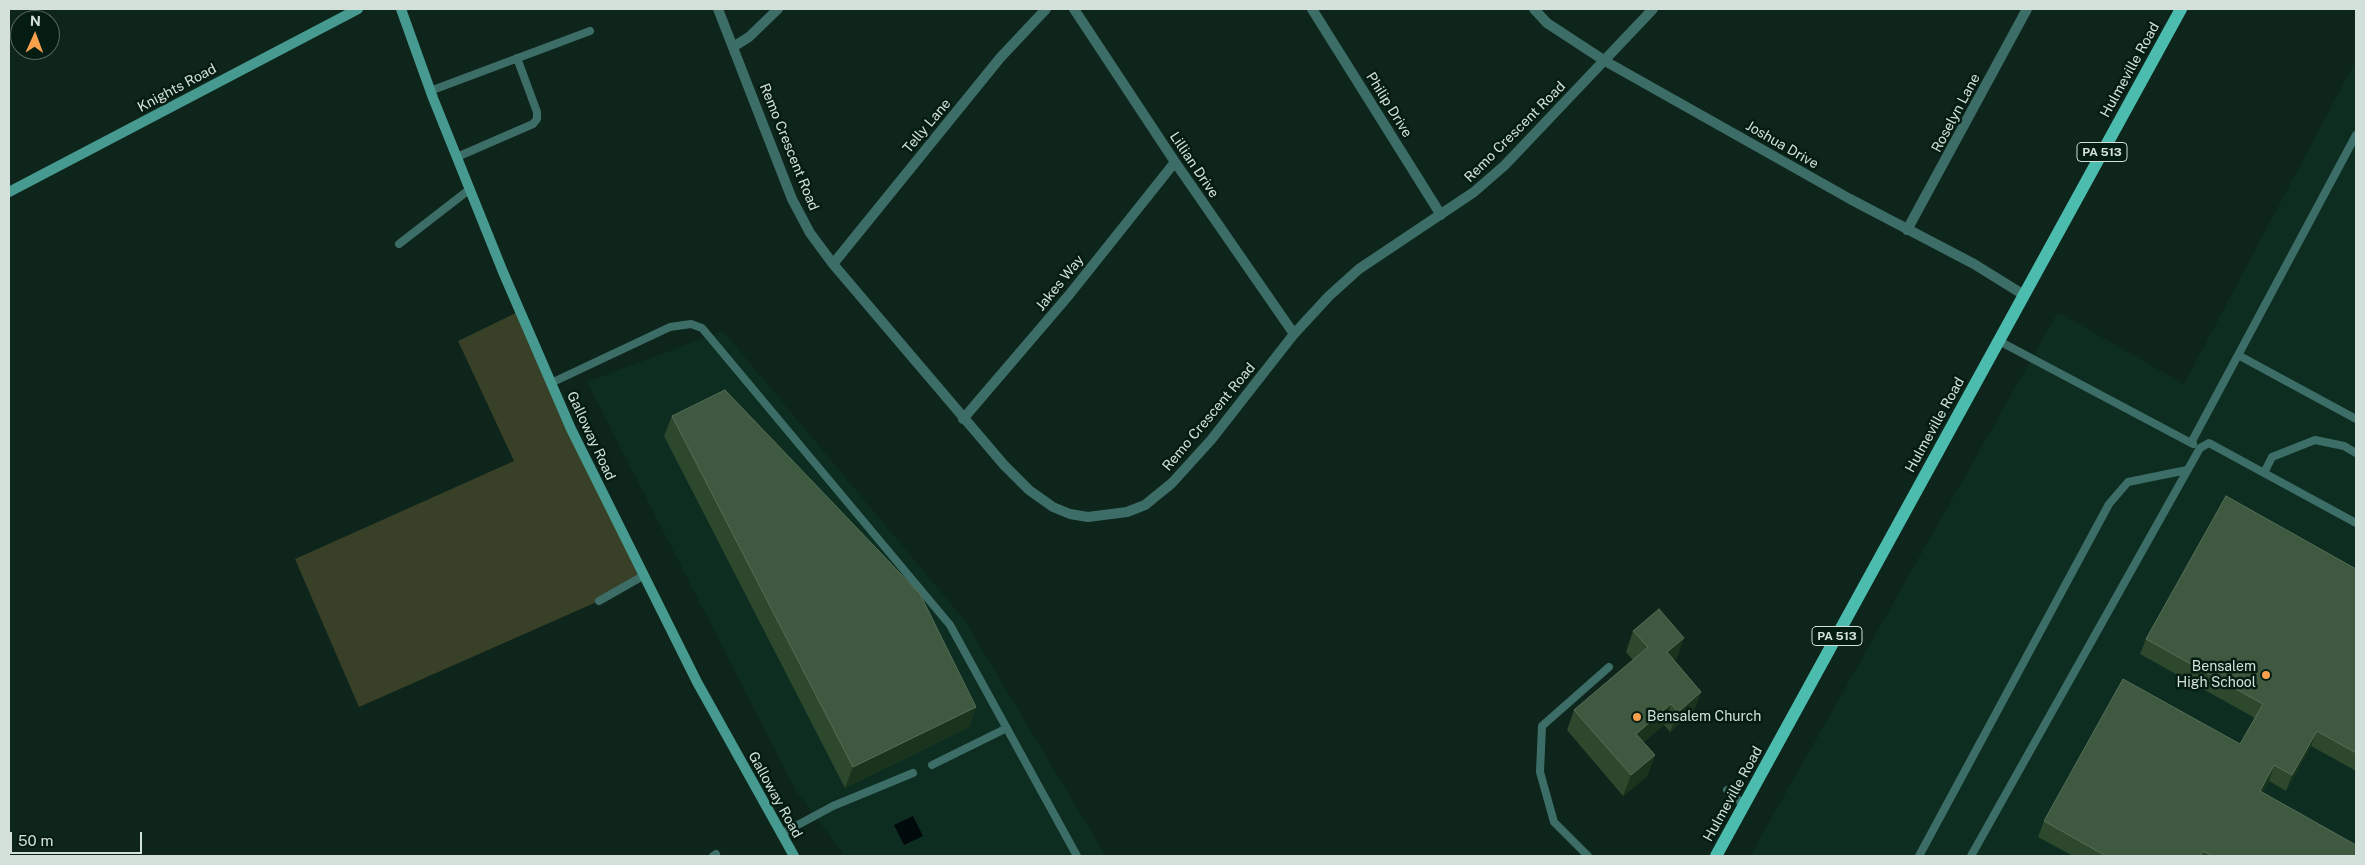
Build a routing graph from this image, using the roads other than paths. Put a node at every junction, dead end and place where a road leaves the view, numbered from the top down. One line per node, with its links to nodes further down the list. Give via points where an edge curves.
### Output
1 (358, 9): 21 (main road, Knights Road)
2 (401, 9): 16 (main road, Galloway Road)
3 (718, 9): 13 (street, Remo Crescent Road)
4 (778, 9): 13 (street, via 750,37)
5 (1046, 9): 25 (street, Telly Lane, via 1000,58)
6 (1074, 9): 19 (street, Lillian Drive)
7 (1312, 9): 22 (street, Philip Drive)
8 (1534, 9): 15 (street, Joshua Drive, via 1547,24)
9 (1653, 9): 15 (street, Remo Crescent Road)
10 (2027, 9): 23 (street, Roselyn Lane)
11 (2181, 9): 26 (main road, Hulmeville Road / PA 513)
12 (590, 31): 14 (lane)
13 (733, 47): 25 (street, Remo Crescent Road, via 792,199 810,234)
14 (517, 58): 16 (lane); 18 (lane, via 538,112 537,119 533,124)
15 (1605, 61): 22 (street, Remo Crescent Road, via 1505,165); 23 (street, Joshua Drive)
16 (430, 91): 18 (main road, Galloway Road)
17 (2356, 135): 29 (lane)
18 (457, 157): 20 (main road, Galloway Road)
19 (1175, 162): 27 (street, Lillian Drive); 31 (street, Jakes Way, via 1069,294)
20 (470, 189): 24 (lane); 30 (main road, Galloway Road)
21 (9, 192)
22 (1441, 216): 27 (street, Remo Crescent Road, via 1359,269)
23 (1907, 230): 26 (street, Joshua Drive, via 1974,264)
24 (399, 244)
25 (833, 264): 31 (street, Remo Crescent Road)
26 (2024, 295): 28 (main road, Hulmeville Road / PA 513)
27 (1294, 334): 31 (street, Remo Crescent Road, via 1211,440 1172,483 1144,505 1127,512 1088,517 1053,507 1029,490)
28 (1998, 341): 33 (lane); 46 (main road, Hulmeville Road / PA 513)
29 (2238, 355): 32 (lane); 33 (lane)
30 (551, 383): 39 (main road, Galloway Road); 42 (lane, via 670,327 691,324 702,328 950,625)
31 (962, 418)
32 (2356, 419)
33 (2191, 443): 34 (lane)
34 (2200, 448): 36 (lane); 37 (lane, via 2209,443)
35 (2356, 453): 37 (lane, via 2344,446 2315,440 2272,457)
36 (2187, 470): 52 (lane, via 2128,482 2109,504); 53 (lane)
37 (2264, 472): 38 (lane)
38 (2356, 523)
39 (644, 576): 40 (lane); 47 (main road, Galloway Road, via 697,682)
40 (598, 601)
41 (1609, 666): 50 (lane, via 1542,726 1540,772 1554,822)
42 (1007, 728): 43 (lane); 49 (lane)
43 (932, 765)
44 (913, 773): 47 (lane, via 833,806)
45 (1727, 790): 46 (lane)
46 (1744, 805): 51 (main road, Hulmeville Road / PA 513)
47 (781, 834): 48 (main road, Galloway Road)
48 (794, 856)
49 (1077, 856)
50 (1588, 856)
51 (1716, 856)
52 (1919, 856)
53 (1971, 856)

